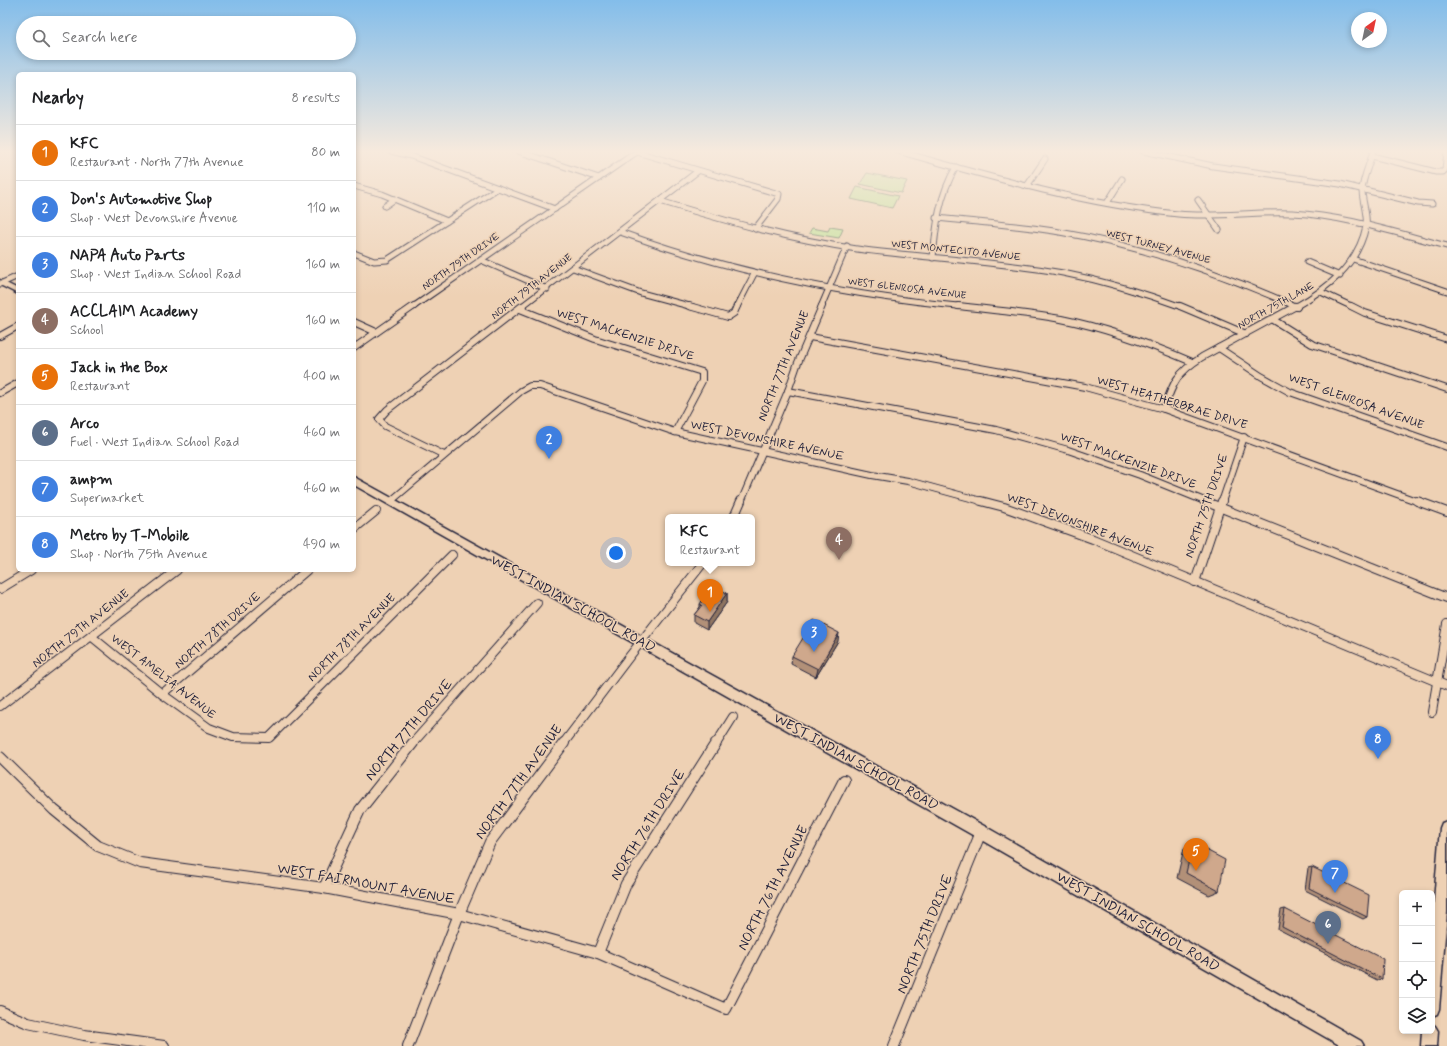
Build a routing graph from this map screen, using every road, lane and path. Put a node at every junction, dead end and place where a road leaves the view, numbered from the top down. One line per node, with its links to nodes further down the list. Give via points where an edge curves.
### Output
1 (394, 200): 16 (street)
2 (397, 200): 20 (street)
3 (480, 200): 20 (street)
4 (530, 200): 17 (street)
5 (568, 200): 17 (street, NORTH 79TH DRIVE)
6 (777, 200): 22 (street)
7 (940, 200): 19 (street)
8 (1092, 200): 14 (street)
9 (1109, 200): 14 (street)
10 (1198, 200): 18 (street)
11 (1363, 200): 21 (street, NORTH 75TH LANE)
12 (1405, 200): 15 (street)
13 (660, 201): 22 (street, WEST MONTECITO AVENUE); 24 (street, NORTH 79TH AVENUE)
14 (1107, 203): 18 (street)
15 (1432, 204)
16 (385, 206)
17 (555, 209): 30 (street, NORTH 79TH DRIVE)
18 (1209, 216): 21 (street, via 1292,213 1336,218); 23 (street)
19 (936, 218): 28 (street); 42 (street, WEST TURNEY AVENUE, via 1053,231 1133,247 1213,271)
20 (447, 221): 27 (street, via 387,260 373,261)
21 (1366, 225): 26 (street); 29 (street, NORTH 75TH LANE)
22 (755, 229): 25 (street, WEST MONTECITO AVENUE)
23 (1219, 230)
24 (620, 232): 32 (street, NORTH 79TH AVENUE); 33 (street, WEST GLENROSA AVENUE, via 678,253)
25 (847, 246): 28 (street, WEST MONTECITO AVENUE); 37 (street, NORTH 77TH AVENUE)
26 (1447, 246)
27 (356, 254)
28 (932, 258): 48 (street, WEST MONTECITO AVENUE, via 1076,276 1156,298)
29 (1353, 259): 34 (street, NORTH 75TH LANE); 40 (street)
30 (482, 260): 38 (street); 47 (street, NORTH 79TH DRIVE)
31 (1307, 262): 34 (street)
32 (573, 268): 33 (street, via 641,293 728,317 734,313); 38 (street, NORTH 79TH AVENUE)
33 (754, 274): 37 (street, WEST GLENROSA AVENUE)
34 (1340, 276): 41 (street, NORTH 75TH LANE)
35 (16, 277): 36 (street)
36 (1, 283): 39 (main road)
37 (829, 288): 50 (street, NORTH 77TH AVENUE); 54 (street, WEST GLENROSA AVENUE, via 892,299 1043,316 1118,334)
38 (547, 289): 43 (street, NORTH 79TH AVENUE)
39 (16, 291)
40 (1447, 291)
41 (1321, 292): 42 (street, NORTH 75TH LANE); 51 (street, via 1365,313)
42 (1297, 307): 44 (street, NORTH 75TH LANE)
43 (520, 309): 60 (street, WEST MACKENZIE DRIVE, via 595,339 702,372 702,381); 64 (street, NORTH 79TH AVENUE, via 387,410 379,419 385,426)
44 (1272, 319): 48 (street, NORTH 75TH LANE); 56 (street, via 1312,344)
45 (356, 323): 47 (street)
46 (16, 327): 49 (street)
47 (376, 332): 52 (street, NORTH 79TH DRIVE)
48 (1246, 334): 53 (street, NORTH 75TH LANE)
49 (0, 336)
50 (810, 337): 57 (street, NORTH 77TH AVENUE); 59 (street, WEST HEATHERBRAE DRIVE, via 1085,387)
51 (1447, 338)
52 (356, 347)
53 (1218, 348): 54 (street, NORTH 75TH LANE); 62 (street, WEST GLENROSA AVENUE, via 1290,392)
54 (1192, 362): 59 (street, NORTH 75TH LANE, via 1172,384)
55 (16, 384): 58 (street)
56 (1447, 389)
57 (788, 391): 63 (street, NORTH 77TH AVENUE); 67 (street, WEST MACKENZIE DRIVE, via 996,430 1068,450)
58 (0, 393)
59 (1164, 409): 61 (street, WEST HEATHERBRAE DRIVE)
60 (675, 432): 63 (street, WEST DEVONSHIRE AVENUE); 64 (street, WEST DEVONSHIRE AVENUE, via 540,386 530,386)
61 (1244, 437): 67 (street, NORTH 75TH DRIVE); 69 (street, WEST HEATHERBRAE DRIVE)
62 (1447, 447)
63 (760, 452): 70 (street, NORTH 77TH AVENUE); 77 (street, WEST DEVONSHIRE AVENUE, via 908,481 1004,507 1093,539)
64 (444, 455): 66 (street)
65 (356, 482): 66 (main road, WEST INDIAN SCHOOL ROAD)
66 (391, 501): 83 (main road, WEST INDIAN SCHOOL ROAD)
67 (1221, 507): 77 (street, NORTH 75TH DRIVE); 79 (street, WEST MACKENZIE DRIVE)
68 (376, 511): 71 (street)
69 (1447, 512)
70 (735, 514)
71 (356, 527)
72 (452, 555): 90 (street, NORTH 78TH AVENUE)
73 (701, 566): 83 (street, NORTH 77TH AVENUE)
74 (28, 572): 78 (street)
75 (174, 572): 82 (street, NORTH 79TH AVENUE)
76 (305, 572): 86 (street, NORTH 78TH DRIVE)
77 (1195, 582): 84 (street, WEST DEVONSHIRE AVENUE)
78 (0, 589)
79 (1447, 598)
80 (537, 603): 95 (street, NORTH 77TH DRIVE, via 411,745 360,810)
81 (1447, 624): 84 (street)
82 (91, 636): 86 (street, WEST AMELIA AVENUE); 87 (street, NORTH 79TH AVENUE)
83 (642, 642): 94 (main road, WEST INDIAN SCHOOL ROAD); 96 (street, NORTH 77TH AVENUE, via 490,842)
84 (1437, 682): 85 (street, WEST DEVONSHIRE AVENUE); 88 (street)
85 (1447, 686)
86 (162, 694): 90 (street, WEST AMELIA AVENUE, via 209,728 233,736)
87 (0, 706)
88 (1432, 712)
89 (733, 716): 97 (street, NORTH 76TH DRIVE, via 626,884)
90 (269, 738)
91 (0, 757): 95 (street, WEST FAIRMOUNT AVENUE, via 54,810 98,846 140,863 190,872)
92 (844, 780): 99 (street, NORTH 76TH AVENUE)
93 (1447, 828): 98 (main road)
94 (981, 832): 104 (street, NORTH 75TH DRIVE); 105 (main road, WEST INDIAN SCHOOL ROAD)
95 (324, 888): 96 (street, WEST FAIRMOUNT AVENUE)
96 (459, 914): 97 (street, WEST FAIRMOUNT AVENUE); 103 (street, NORTH 77TH AVENUE)
97 (598, 953): 99 (street, WEST FAIRMOUNT AVENUE)
98 (1433, 998)
99 (726, 1009)
100 (0, 1011): 102 (street, via 28,1023 77,1034)
101 (1430, 1034): 106 (main road)
102 (164, 1046)
103 (408, 1046)
104 (894, 1046)
105 (1356, 1046)
106 (1429, 1046)

